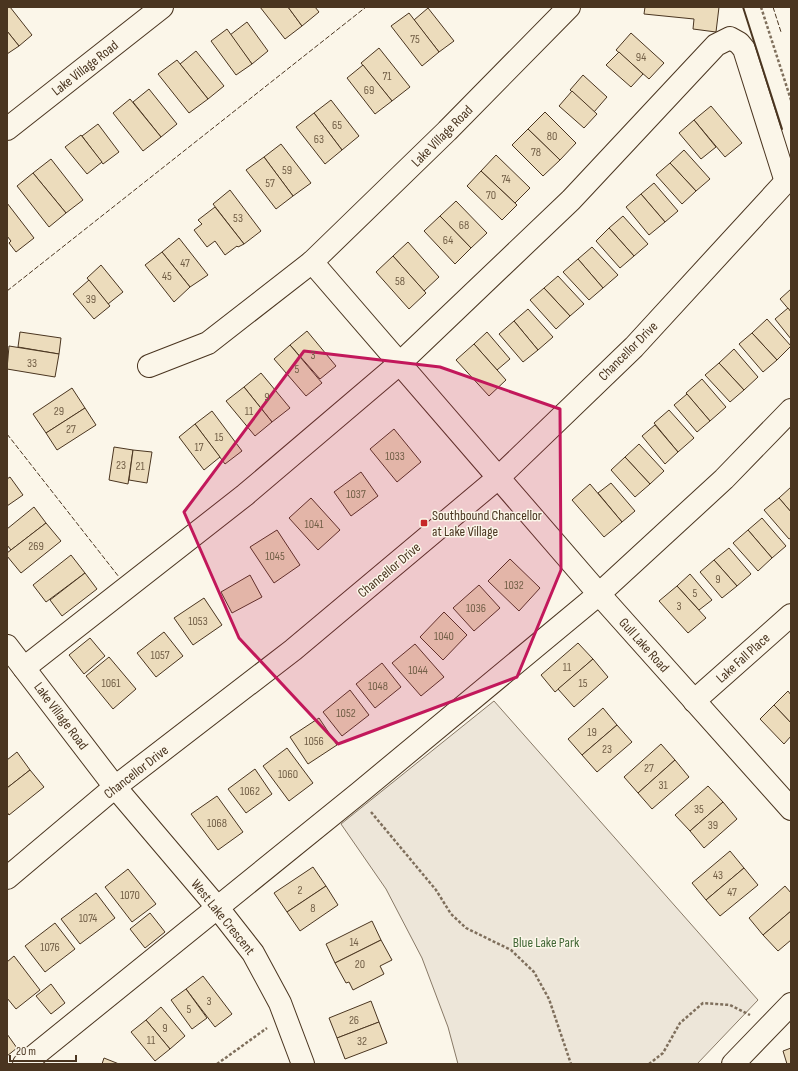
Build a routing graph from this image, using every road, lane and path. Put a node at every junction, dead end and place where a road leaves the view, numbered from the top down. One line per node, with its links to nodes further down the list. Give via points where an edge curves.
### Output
1 (162, 7): 5 (street, Lake Village Road)
2 (569, 7): 7 (street, Lake Village Road, via 447,132)
3 (761, 7): 4 (path)
4 (791, 100)
5 (7, 129)
6 (788, 179): 8 (street, via 744,49 740,43 730,38 716,45 571,200); 11 (street, Chancellor Drive, via 634,347)
7 (312, 262): 8 (street); 9 (street, Lake Village Road, via 208,343)
8 (399, 364): 11 (street); 15 (street, via 245,494)
9 (149, 366)
10 (791, 410): 12 (street, via 724,478)
11 (498, 478): 12 (street, Gull Lake Road); 17 (street, Chancellor Drive, via 293,650)
12 (599, 594): 16 (street, Gull Lake Road); 18 (street)
13 (791, 615): 16 (street, Lake Fall Place)
14 (7, 646): 15 (street, Lake Village Road)
15 (24, 668): 17 (street, Lake Village Road)
16 (694, 701): 19 (street, Gull Lake Road)
17 (116, 787): 20 (street, Chancellor Drive); 21 (street, West Lake Crescent)
18 (358, 794): 21 (street); 29 (path, via 436,890 451,914 466,928 511,950 534,972 549,999)
19 (791, 809)
20 (7, 878)
21 (217, 907): 23 (street, West Lake Crescent, via 254,952); 26 (street)
22 (791, 1004): 24 (street)
23 (285, 1014): 27 (path); 28 (street, West Lake Crescent)
24 (769, 1027): 25 (street); 30 (path, via 730,1005 703,1003 680,1023 663,1053)
25 (743, 1059)
26 (24, 1064)
27 (217, 1064)
28 (303, 1064)
29 (571, 1064)
30 (649, 1064)

